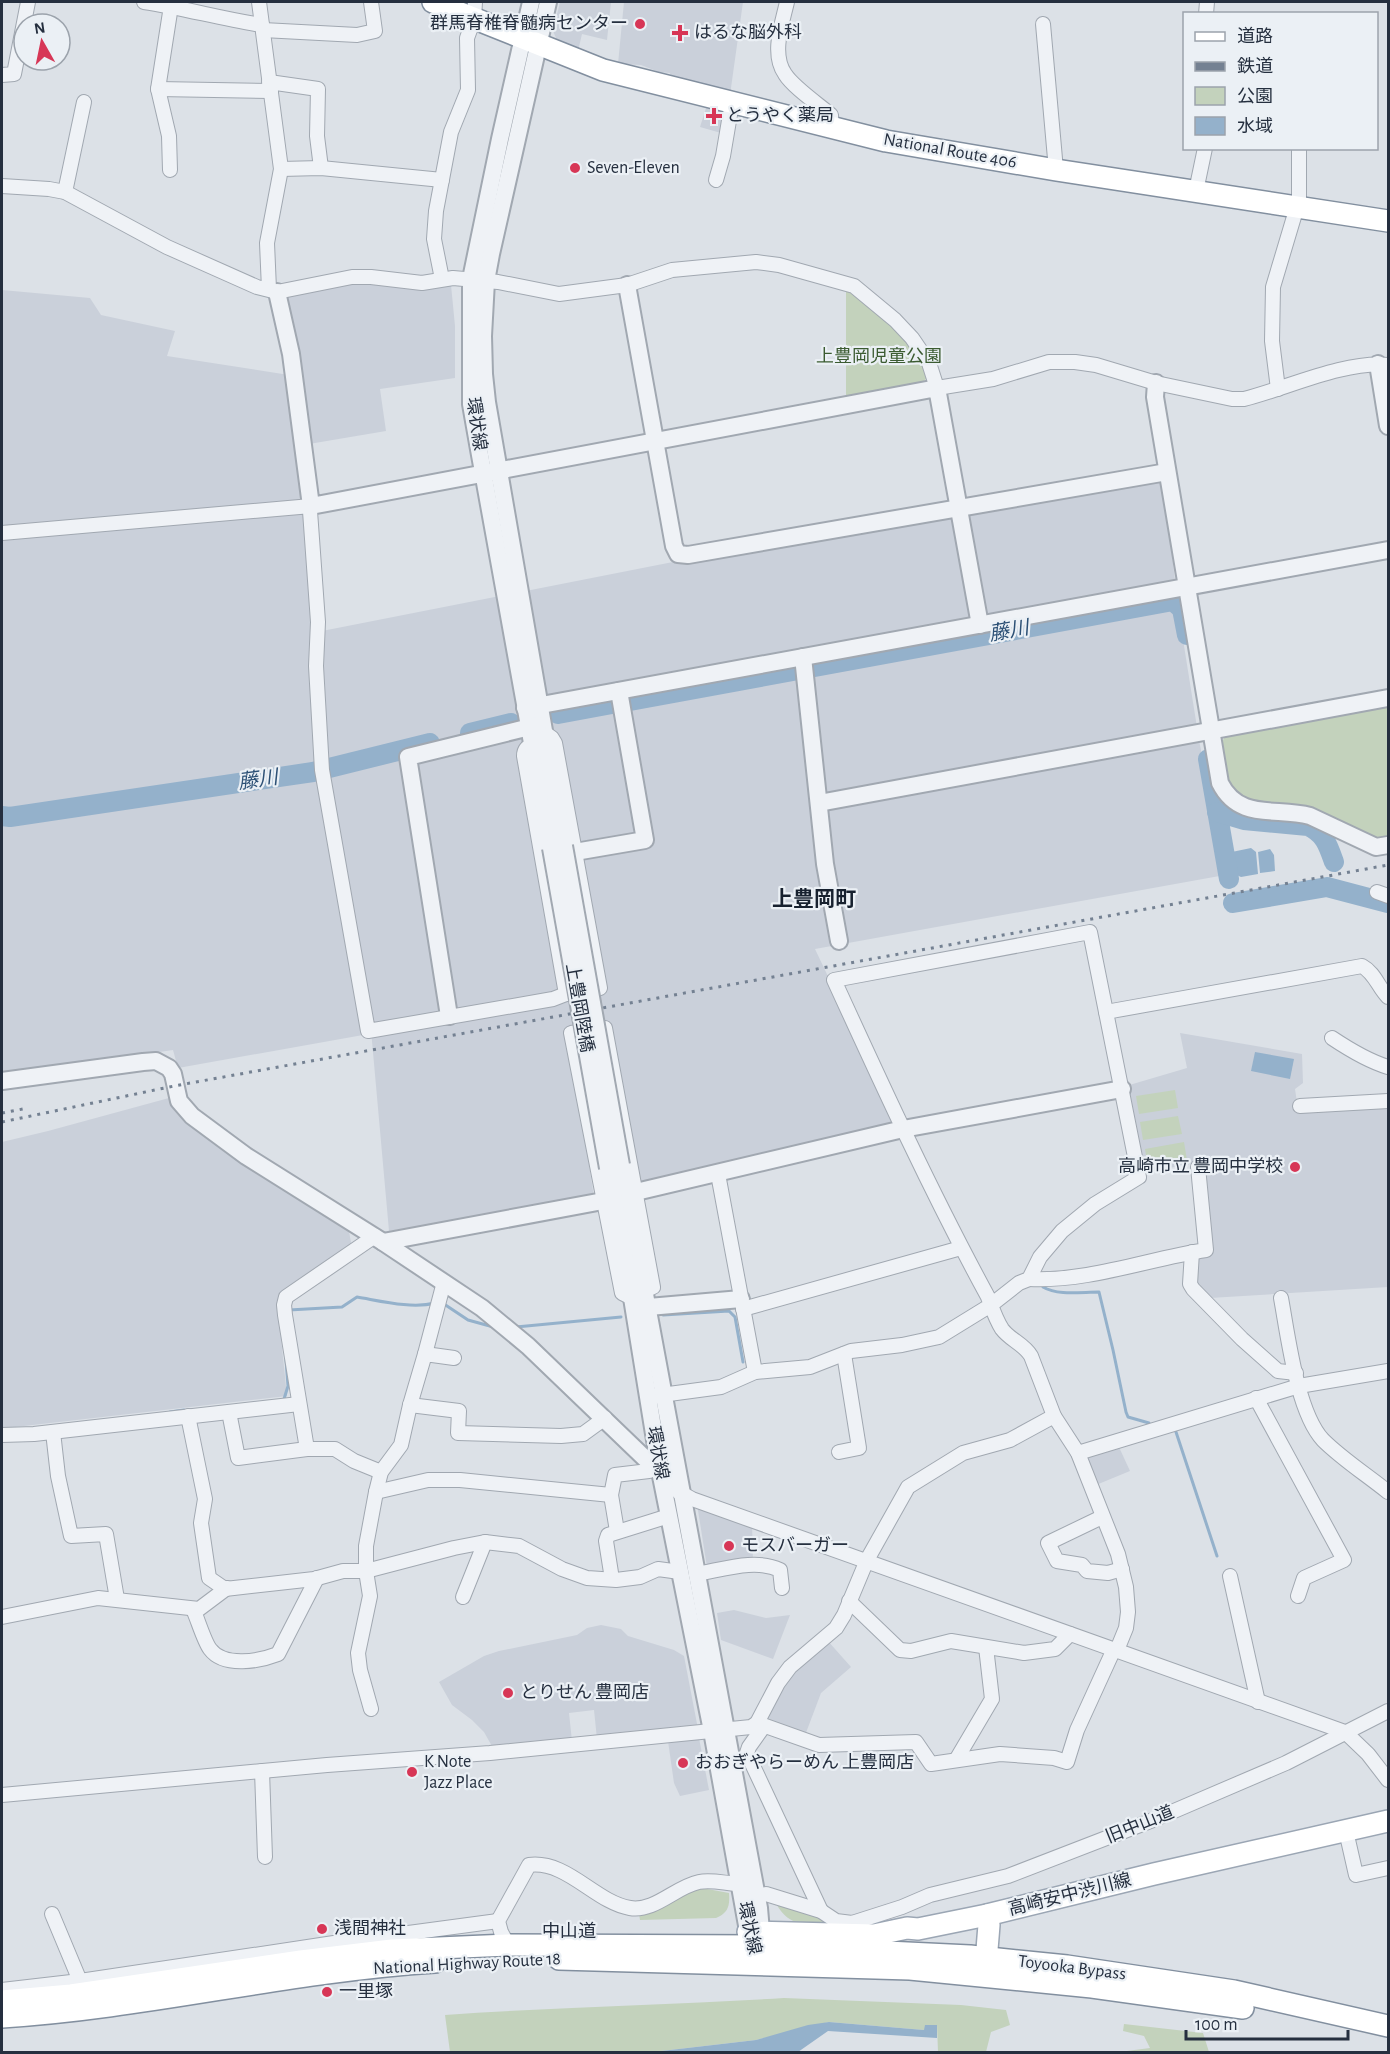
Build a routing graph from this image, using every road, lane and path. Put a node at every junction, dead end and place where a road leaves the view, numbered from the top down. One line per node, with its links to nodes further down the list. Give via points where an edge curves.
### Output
1 (23, 2): 14 (street, via 14,74)
2 (144, 2): 9 (street)
3 (259, 2): 12 (street)
4 (370, 2): 12 (street, via 375,31 357,35)
5 (433, 2): 10 (main road)
6 (531, 2): 13 (street, 環状線)
7 (548, 2): 13 (street, 環状線)
8 (787, 2): 19 (street, via 779,38 779,63 789,79 831,115)
9 (171, 6): 12 (street); 16 (street)
10 (474, 10): 13 (main road); 26 (street, via 467,38 468,90 451,132)
11 (1043, 24): 25 (street)
12 (262, 28): 15 (street)
13 (530, 41): 18 (main road, National Route 406, via 603,70); 34 (street, 環状線)
14 (2, 75)
15 (270, 86): 16 (street); 22 (street, via 318,89); 23 (street)
16 (158, 89): 24 (street, via 169,136)
17 (84, 102): 30 (street)
18 (732, 103): 19 (main road, National Route 406); 27 (street)
19 (832, 128): 25 (main road, National Route 406)
20 (1204, 150): 29 (street)
21 (1299, 150): 31 (street)
22 (321, 168): 23 (street); 26 (street)
23 (281, 169): 36 (street, via 267,243)
24 (170, 170)
25 (1056, 170): 29 (main road, National Route 406)
26 (442, 180): 33 (street, via 434,239)
27 (716, 180)
28 (2, 186): 30 (street)
29 (1196, 191): 31 (main road, National Route 406)
30 (65, 192): 36 (street, via 177,252)
31 (1296, 208): 32 (main road, National Route 406); 40 (street, via 1273,287 1272,341)
32 (1389, 221)
33 (442, 279): 34 (street); 36 (street, via 422,283 352,278)
34 (479, 280): 35 (street, via 559,294); 44 (street, 環状線, via 471,404)
35 (627, 285): 39 (street, via 672,270 756,262 854,286 912,338 929,363); 42 (street)
36 (273, 291): 45 (street, via 291,354)
37 (1383, 365): 40 (street, via 1343,369); 41 (street)
38 (1156, 383): 39 (street, via 1096,365 1049,362 993,379); 40 (street, via 1232,399); 43 (street)
39 (937, 388): 42 (street); 46 (street)
40 (1278, 389)
41 (1389, 426)
42 (656, 442): 44 (street); 46 (street, via 678,554)
43 (1167, 472): 46 (street); 49 (street)
44 (491, 473): 45 (street); 54 (street, 環状線)
45 (311, 506): 47 (street); 64 (street, via 321,770 368,1031)
46 (958, 507): 50 (street)
47 (2, 533)
48 (1389, 550): 49 (street)
49 (1186, 587): 50 (street); 55 (street)
50 (980, 625): 51 (street)
51 (803, 657): 52 (street); 57 (street)
52 (619, 691): 54 (street); 59 (street, via 645,840)
53 (1389, 698): 55 (street)
54 (533, 706): 56 (street, 環状線)
55 (1210, 731): 57 (street); 58 (street, via 1220,783 1232,801 1256,811 1300,813 1376,847)
56 (537, 732): 59 (street, 環状線); 59 (street, via 555,743); 64 (street, via 408,757)
57 (819, 802): 60 (street)
58 (1389, 845)
59 (558, 849): 61 (street); 61 (street, via 600,988); 72 (street, 上豊岡陸橋, bridge)
60 (839, 941)
61 (566, 994): 64 (street)
62 (1389, 997): 63 (street, via 1362,966)
63 (1106, 1012): 68 (street); 71 (street, via 1090,932 834,980)
64 (449, 1016)
65 (1332, 1038): 66 (street)
66 (1389, 1067)
67 (2, 1081): 77 (street, via 156,1061 173,1074 179,1101 192,1116 246,1156)
68 (1122, 1089): 71 (street); 80 (street, via 1139,1177 1095,1204 1062,1231 1040,1257)
69 (1389, 1101): 70 (street)
70 (1300, 1106)
71 (903, 1129): 74 (street); 78 (street)
72 (614, 1166): 83 (street, 環状線)
73 (1198, 1167): 79 (street, via 1206,1250)
74 (718, 1174): 75 (street); 84 (street)
75 (636, 1192): 76 (street, via 605,1028 571,1033); 83 (street, via 653,1287)
76 (603, 1201): 77 (street); 83 (street, via 622,1293)
77 (379, 1239): 81 (street); 95 (street, via 286,1297 285,1315)
78 (961, 1248): 84 (street); 85 (street)
79 (1192, 1252): 80 (street, via 1106,1272); 91 (street, via 1192,1289 1278,1371)
80 (1029, 1279): 85 (street)
81 (444, 1282): 86 (street); 100 (street, via 528,1346)
82 (1281, 1298): 91 (street)
83 (639, 1301): 84 (street); 92 (street, 環状線); 93 (street, 環状線)
84 (742, 1304): 90 (street)
85 (991, 1305): 87 (street, via 939,1337); 99 (street, via 1003,1330 1031,1356)
86 (425, 1354): 88 (street); 96 (street)
87 (844, 1354): 90 (street, via 810,1367); 104 (street, via 859,1448)
88 (454, 1359)
89 (1389, 1371): 91 (street)
90 (754, 1372): 92 (street, via 721,1387)
91 (1297, 1379): 94 (street); 109 (street, via 1313,1425 1323,1439)
92 (664, 1395): 93 (street); 110 (street, 環状線)
93 (647, 1397): 106 (street, 環状線)
94 (1256, 1398): 105 (street); 125 (street, via 1344,1560 1304,1578)
95 (299, 1404): 97 (street); 103 (street)
96 (410, 1405): 100 (street, via 459,1411 458,1433 583,1434); 107 (street, via 401,1445)
97 (229, 1412): 98 (street); 103 (street, via 238,1458)
98 (188, 1416): 101 (street); 124 (street, via 205,1498 201,1523 209,1578)
99 (1054, 1416): 105 (street); 116 (street, via 1010,1440 963,1453 908,1487)
100 (605, 1418): 106 (street)
101 (53, 1432): 102 (street); 127 (street, via 71,1536 106,1534)
102 (2, 1435)
103 (307, 1449): 107 (street, via 335,1449)
104 (839, 1452)
105 (1078, 1453): 113 (street)
106 (655, 1467): 110 (street); 111 (street, via 615,1475); 112 (street, 環状線)
107 (381, 1472): 108 (street)
108 (376, 1491): 111 (street, via 428,1480 460,1480); 118 (street, via 366,1546)
109 (1389, 1492)
110 (681, 1493): 116 (street); 119 (street, 環状線)
111 (611, 1495): 114 (street)
112 (669, 1516): 114 (street); 119 (street, 環状線)
113 (1102, 1517): 117 (street); 117 (street, via 1048,1543 1057,1561 1108,1573)
114 (617, 1531): 122 (street, via 608,1535 606,1541)
115 (485, 1542): 118 (street); 122 (street, via 519,1546 587,1578); 126 (street)
116 (867, 1560): 128 (street); 131 (street)
117 (1122, 1569): 133 (street, via 1128,1612 1126,1628)
118 (366, 1571): 121 (street, via 343,1571); 135 (street, via 370,1596 358,1653)
119 (688, 1573): 122 (street, via 658,1569 640,1577); 123 (street, via 763,1565 780,1570); 138 (street, 環状線)
120 (1230, 1576): 134 (street)
121 (317, 1578): 124 (street); 129 (street, via 278,1654 266,1659 231,1660 214,1654)
122 (612, 1579)
123 (782, 1587)
124 (227, 1588): 129 (street, via 199,1609)
125 (1299, 1596)
126 (463, 1597)
127 (117, 1599): 129 (street); 130 (street, via 98,1598)
128 (849, 1601): 132 (street, via 900,1650 951,1641); 137 (street, via 836,1628 790,1666 778,1683)
129 (193, 1609)
130 (2, 1617)
131 (1070, 1634): 132 (street, via 1055,1648 1024,1653); 133 (street)
132 (986, 1647): 140 (street, via 992,1699)
133 (1115, 1649): 134 (street); 140 (street, via 1077,1730 1067,1762 1000,1754)
134 (1258, 1702): 139 (street)
135 (371, 1709)
136 (1389, 1711): 139 (street, 旧中山道)
137 (761, 1725): 138 (street); 140 (street, via 819,1745 916,1742 931,1764); 151 (street, via 747,1754)
138 (719, 1730): 141 (street); 148 (street, 環状線); 149 (street, 環状線)
139 (1345, 1732): 142 (street); 150 (street, 旧中山道, via 1286,1763 1153,1820 1008,1876 930,1895)
140 (956, 1760)
141 (262, 1771): 143 (street); 146 (street)
142 (1389, 1780)
143 (2, 1795)
144 (1389, 1821): 145 (main road, 高崎安中渋川線)
145 (1347, 1831): 147 (street, via 1356,1875); 153 (main road, 高崎安中渋川線)
146 (265, 1857)
147 (1389, 1868)
148 (740, 1884): 155 (street, via 700,1882 643,1908 629,1908 557,1869 541,1863 529,1865); 156 (street, 環状線)
149 (757, 1896): 151 (street, 旧中山道, via 766,1894); 156 (street, 環状線)
150 (902, 1907): 151 (street, 旧中山道, via 852,1923 836,1921); 154 (street)
151 (821, 1911)
152 (52, 1914): 158 (street)
153 (987, 1915): 154 (main road, 高崎安中渋川線); 157 (main road)
154 (908, 1928): 156 (main road, 高崎安中渋川線, via 874,1935)
155 (502, 1933): 156 (main road, 中山道); 158 (street, via 345,1941); 160 (main road, National Highway Route 18, via 71,1995)
156 (756, 1944): 157 (main road, Toyooka Bypass, via 900,1969); 161 (main road, National Highway Route 18, via 557,1959 408,1964)
157 (986, 1966): 162 (main road, Toyooka Bypass, via 1121,1974 1234,1991); 163 (main road, Toyooka Bypass, via 1092,1987 1232,2006)
158 (80, 1982): 159 (street)
159 (2, 1990)
160 (2, 2001)
161 (2, 2017)
162 (1389, 2026)
163 (1389, 2041)

